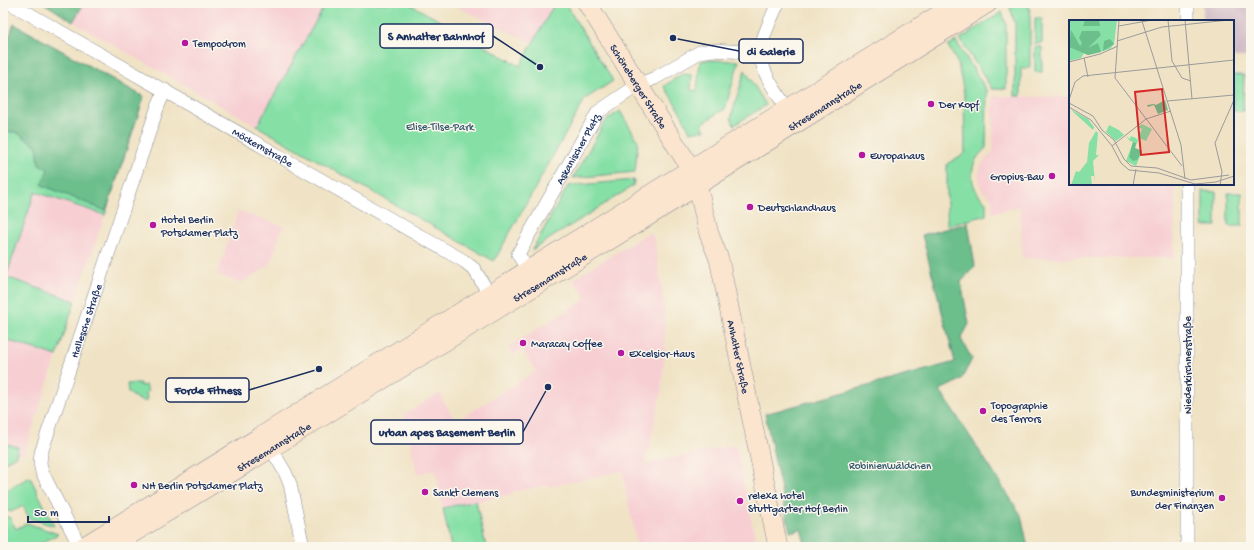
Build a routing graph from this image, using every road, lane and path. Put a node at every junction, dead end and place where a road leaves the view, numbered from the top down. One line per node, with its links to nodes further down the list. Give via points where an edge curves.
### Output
1 (5, 3): 8 (street)
2 (10, 3): 13 (street, Möckernstraße)
3 (587, 3): 12 (main road, Schöneberger Straße)
4 (778, 3): 11 (street, via 763,40)
5 (958, 3): 10 (main road, Stresemannstraße)
6 (988, 3): 10 (main road, Stresemannstraße)
7 (1188, 3): 9 (street)
8 (3, 7)
9 (1188, 20)
10 (911, 42): 14 (main road, Stresemannstraße)
11 (761, 53): 12 (street, Askanischer Platz, via 704,50); 14 (street, via 766,73)
12 (638, 85): 15 (main road, Schöneberger Straße); 17 (street, Askanischer Platz, via 598,112 518,254)
13 (165, 90): 18 (street, Möckernstraße, via 464,261 474,269); 20 (street, Hallesche Straße, via 41,453 42,472)
14 (792, 116): 15 (main road, Stresemannstraße)
15 (694, 177): 17 (main road, Stresemannstraße); 24 (main road, Anhalter Straße, via 709,234 719,259)
16 (1187, 185): 25 (street, Niederkirchnerstraße)
17 (532, 278): 18 (main road, Stresemannstraße)
18 (494, 301): 19 (main road, Stresemannstraße)
19 (267, 442): 21 (main road, Stresemannstraße); 22 (main road, Stresemannstraße); 23 (street, via 290,484)
20 (80, 547)
21 (83, 547)
22 (110, 547)
23 (303, 547)
24 (778, 547)
25 (1187, 547)

